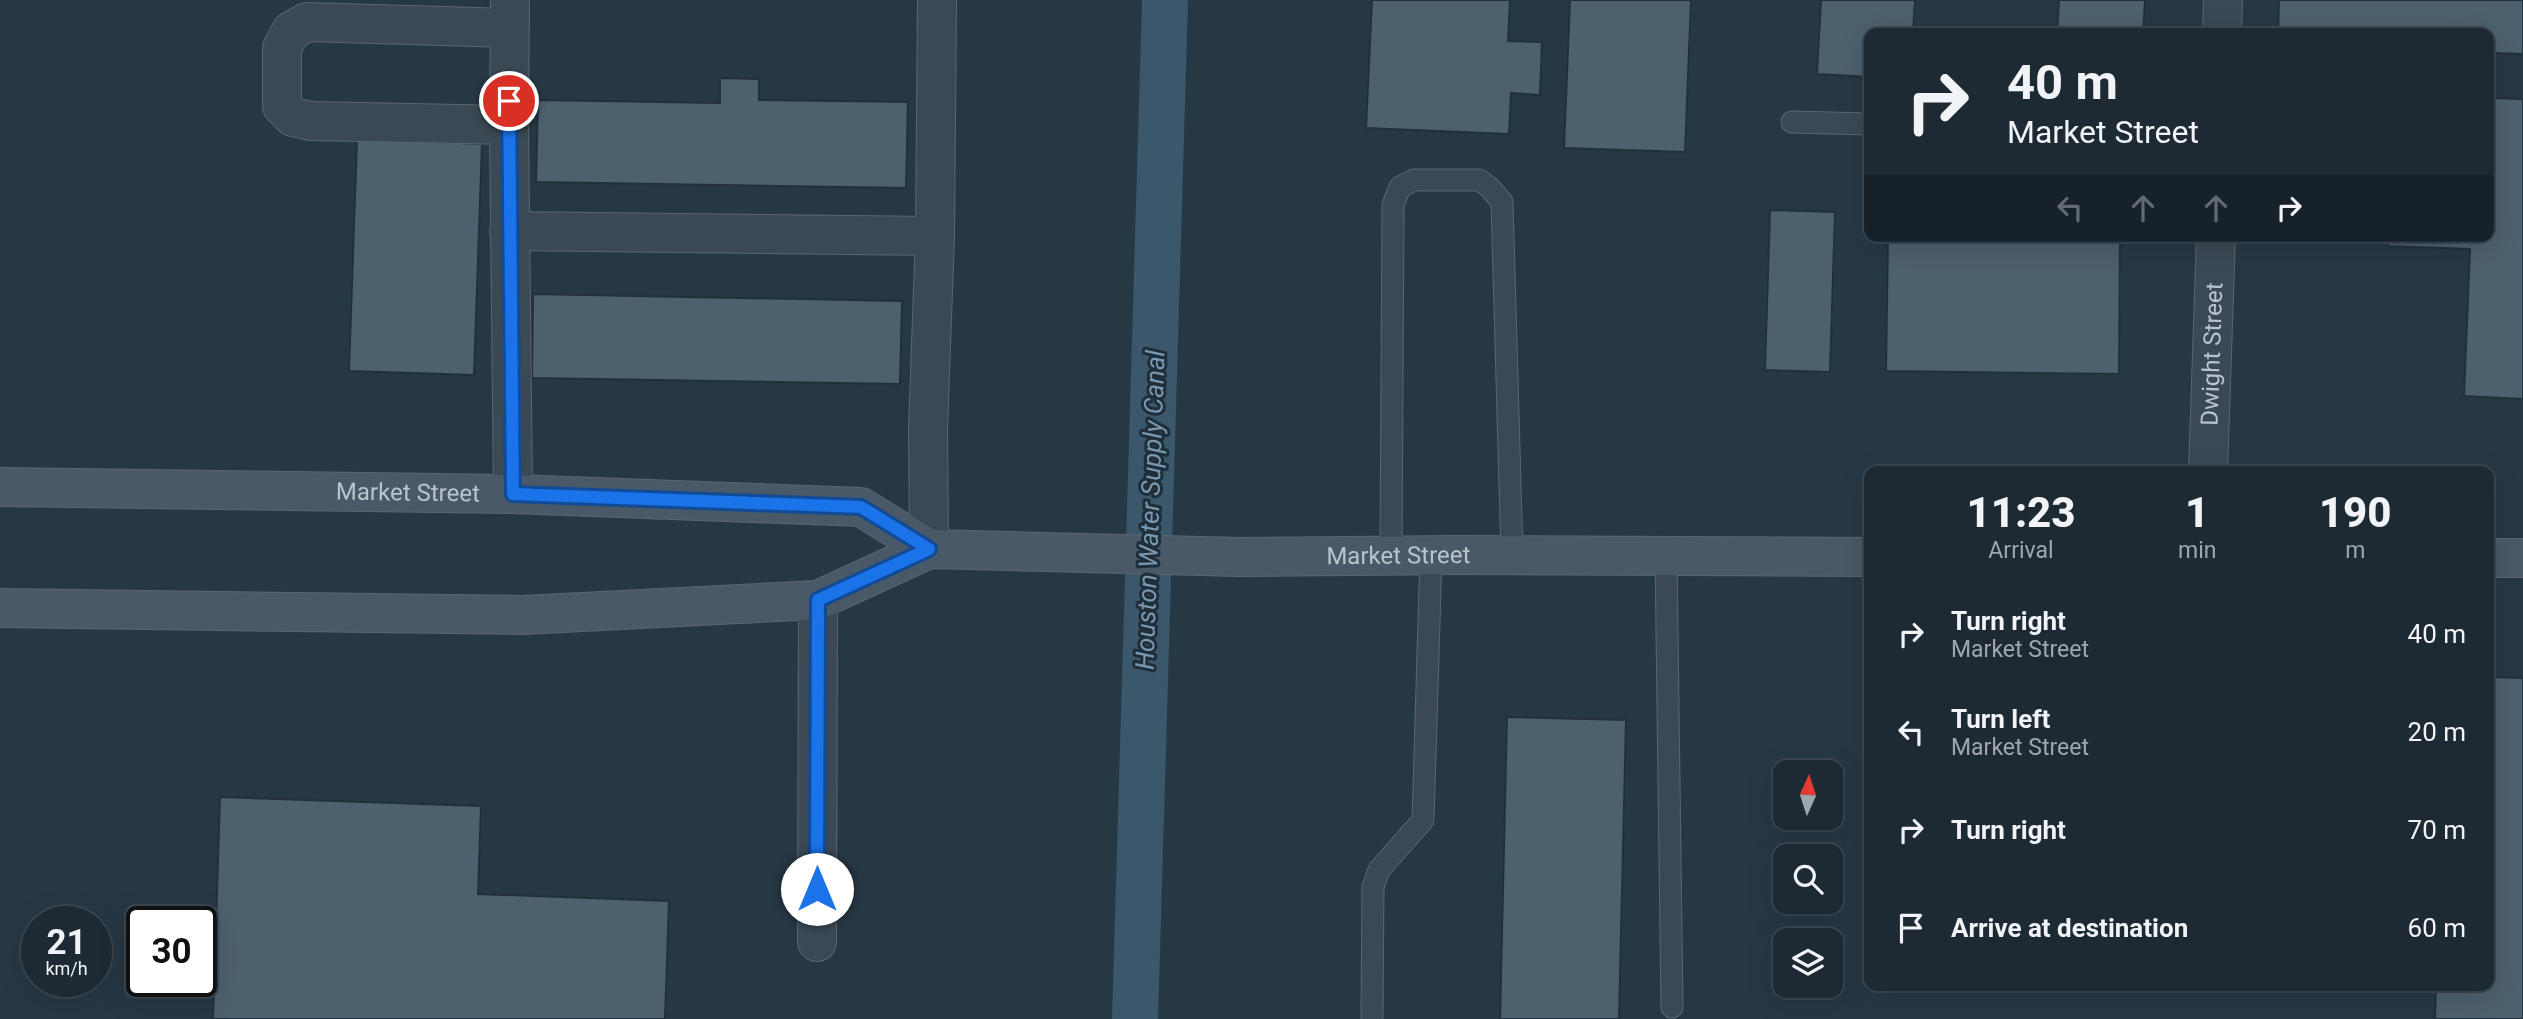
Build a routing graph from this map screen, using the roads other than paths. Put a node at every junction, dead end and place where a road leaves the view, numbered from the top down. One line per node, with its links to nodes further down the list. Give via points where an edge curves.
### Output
1 (937, 0): 10 (street)
2 (2223, 0): 5 (street)
3 (383, 11): 4 (street); 8 (street, via 307,22 291,31 282,48 282,106 293,117)
4 (510, 14): 8 (street)
5 (2222, 28)
6 (1792, 122): 7 (lane)
7 (1864, 124)
8 (509, 125): 9 (street)
9 (509, 231): 10 (street); 14 (street)
10 (934, 236): 15 (street)
11 (2216, 242): 12 (street, Dwight Street)
12 (2208, 466)
13 (0, 487): 14 (main road, Market Street)
14 (513, 494): 15 (main road, Market Street, via 861,507)
15 (929, 549): 18 (main road, Market Street); 23 (main road, Market Street)
16 (1431, 555): 17 (main road, Market Street); 18 (main road, Market Street); 27 (lane, via 1423,820 1378,870 1373,887)
17 (1511, 555): 18 (lane, via 1502,202 1479,180 1414,180 1400,187 1393,205); 19 (main road, Market Street)
18 (1391, 556)
19 (1666, 556): 20 (main road, Market Street); 26 (lane)
20 (1864, 556)
21 (2494, 558): 22 (main road)
22 (2523, 558)
23 (818, 600): 24 (main road, Market Street, via 523,615); 25 (street)
24 (0, 608)
25 (817, 942)
26 (1672, 1007)
27 (1372, 1019)

